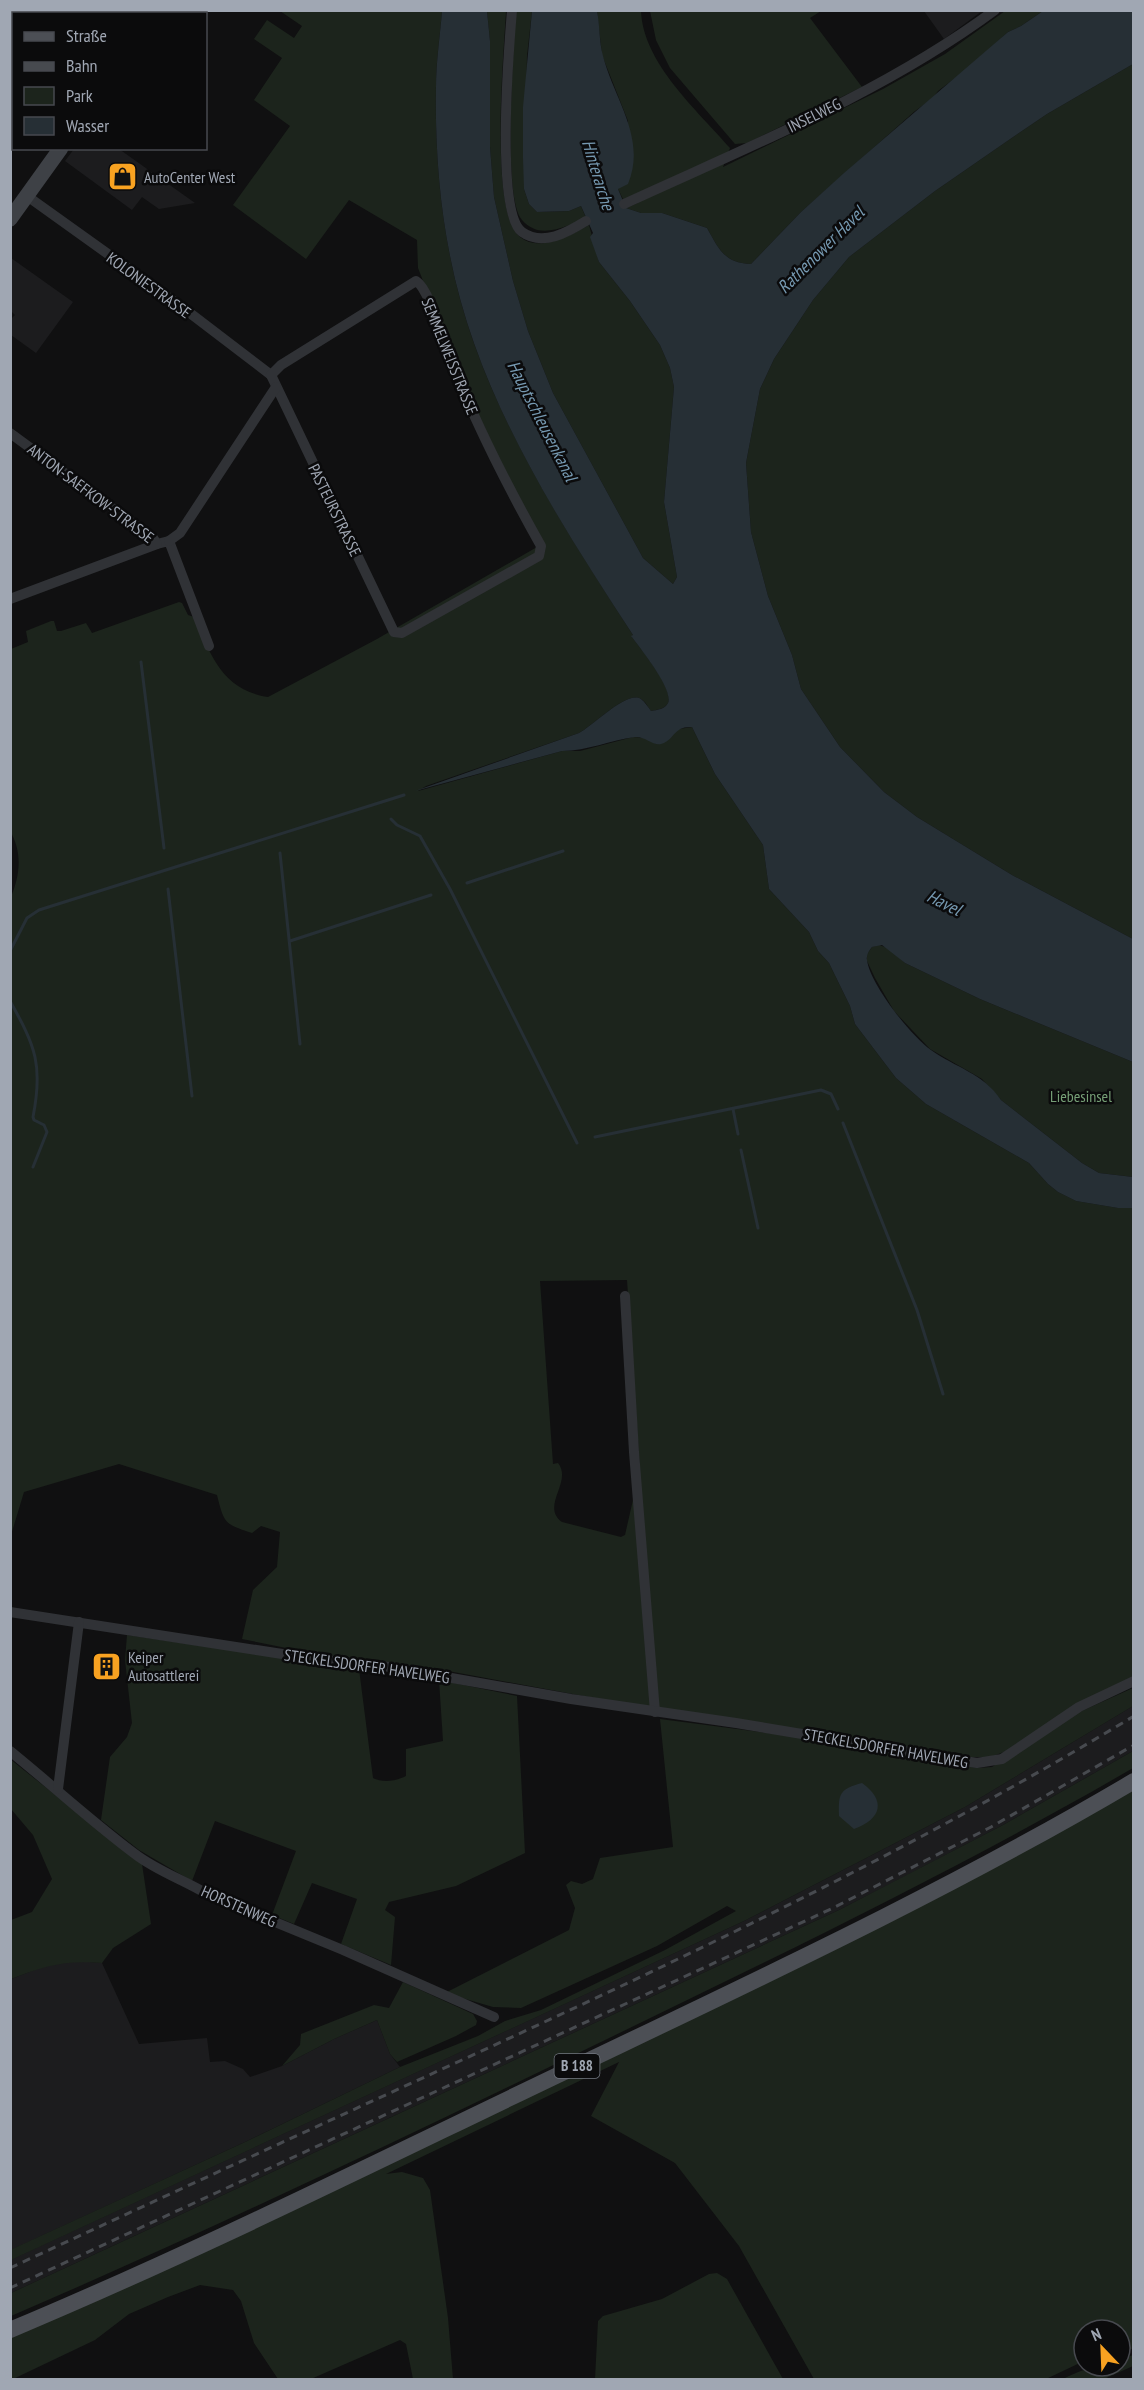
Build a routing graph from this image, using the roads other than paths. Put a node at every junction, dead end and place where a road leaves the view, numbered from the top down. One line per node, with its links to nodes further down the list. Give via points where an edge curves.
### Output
1 (512, 10): 7 (street, via 507,117 508,189 513,219 520,231 544,238 559,236)
2 (995, 10): 5 (street, INSELWEG, via 952,42 870,88)
3 (60, 150): 4 (main road)
4 (27, 196): 6 (main road); 8 (street, KOLONIESTRASSE)
5 (624, 204)
6 (10, 219)
7 (586, 221)
8 (271, 375): 9 (street); 13 (street, SEMMELWEISSTRASSE, via 411,283 416,281 422,286 493,459 541,552 402,633)
9 (276, 387): 11 (street, via 180,533); 13 (street, PASTEURSTRASSE)
10 (10, 433): 11 (street, ANTON-SAEFKOW-STRASSE)
11 (163, 543): 12 (street); 14 (street, ANTON-SAEFKOW-STRASSE)
12 (10, 599)
13 (394, 632)
14 (209, 646)
15 (625, 1296): 19 (street)
16 (10, 1612): 17 (street, STECKELSDORFER HAVELWEG)
17 (79, 1622): 19 (street, STECKELSDORFER HAVELWEG, via 389,1667); 22 (street)
18 (1134, 1681): 19 (street, STECKELSDORFER HAVELWEG, via 1079,1707 1002,1759 976,1764)
19 (655, 1712)
20 (10, 1751): 22 (street, HORSTENWEG)
21 (1134, 1781): 24 (main road, B 188, via 825,1948 225,2235)
22 (58, 1789): 23 (street, HORSTENWEG, via 150,1865 207,1894)
23 (494, 2017)
24 (10, 2330)

